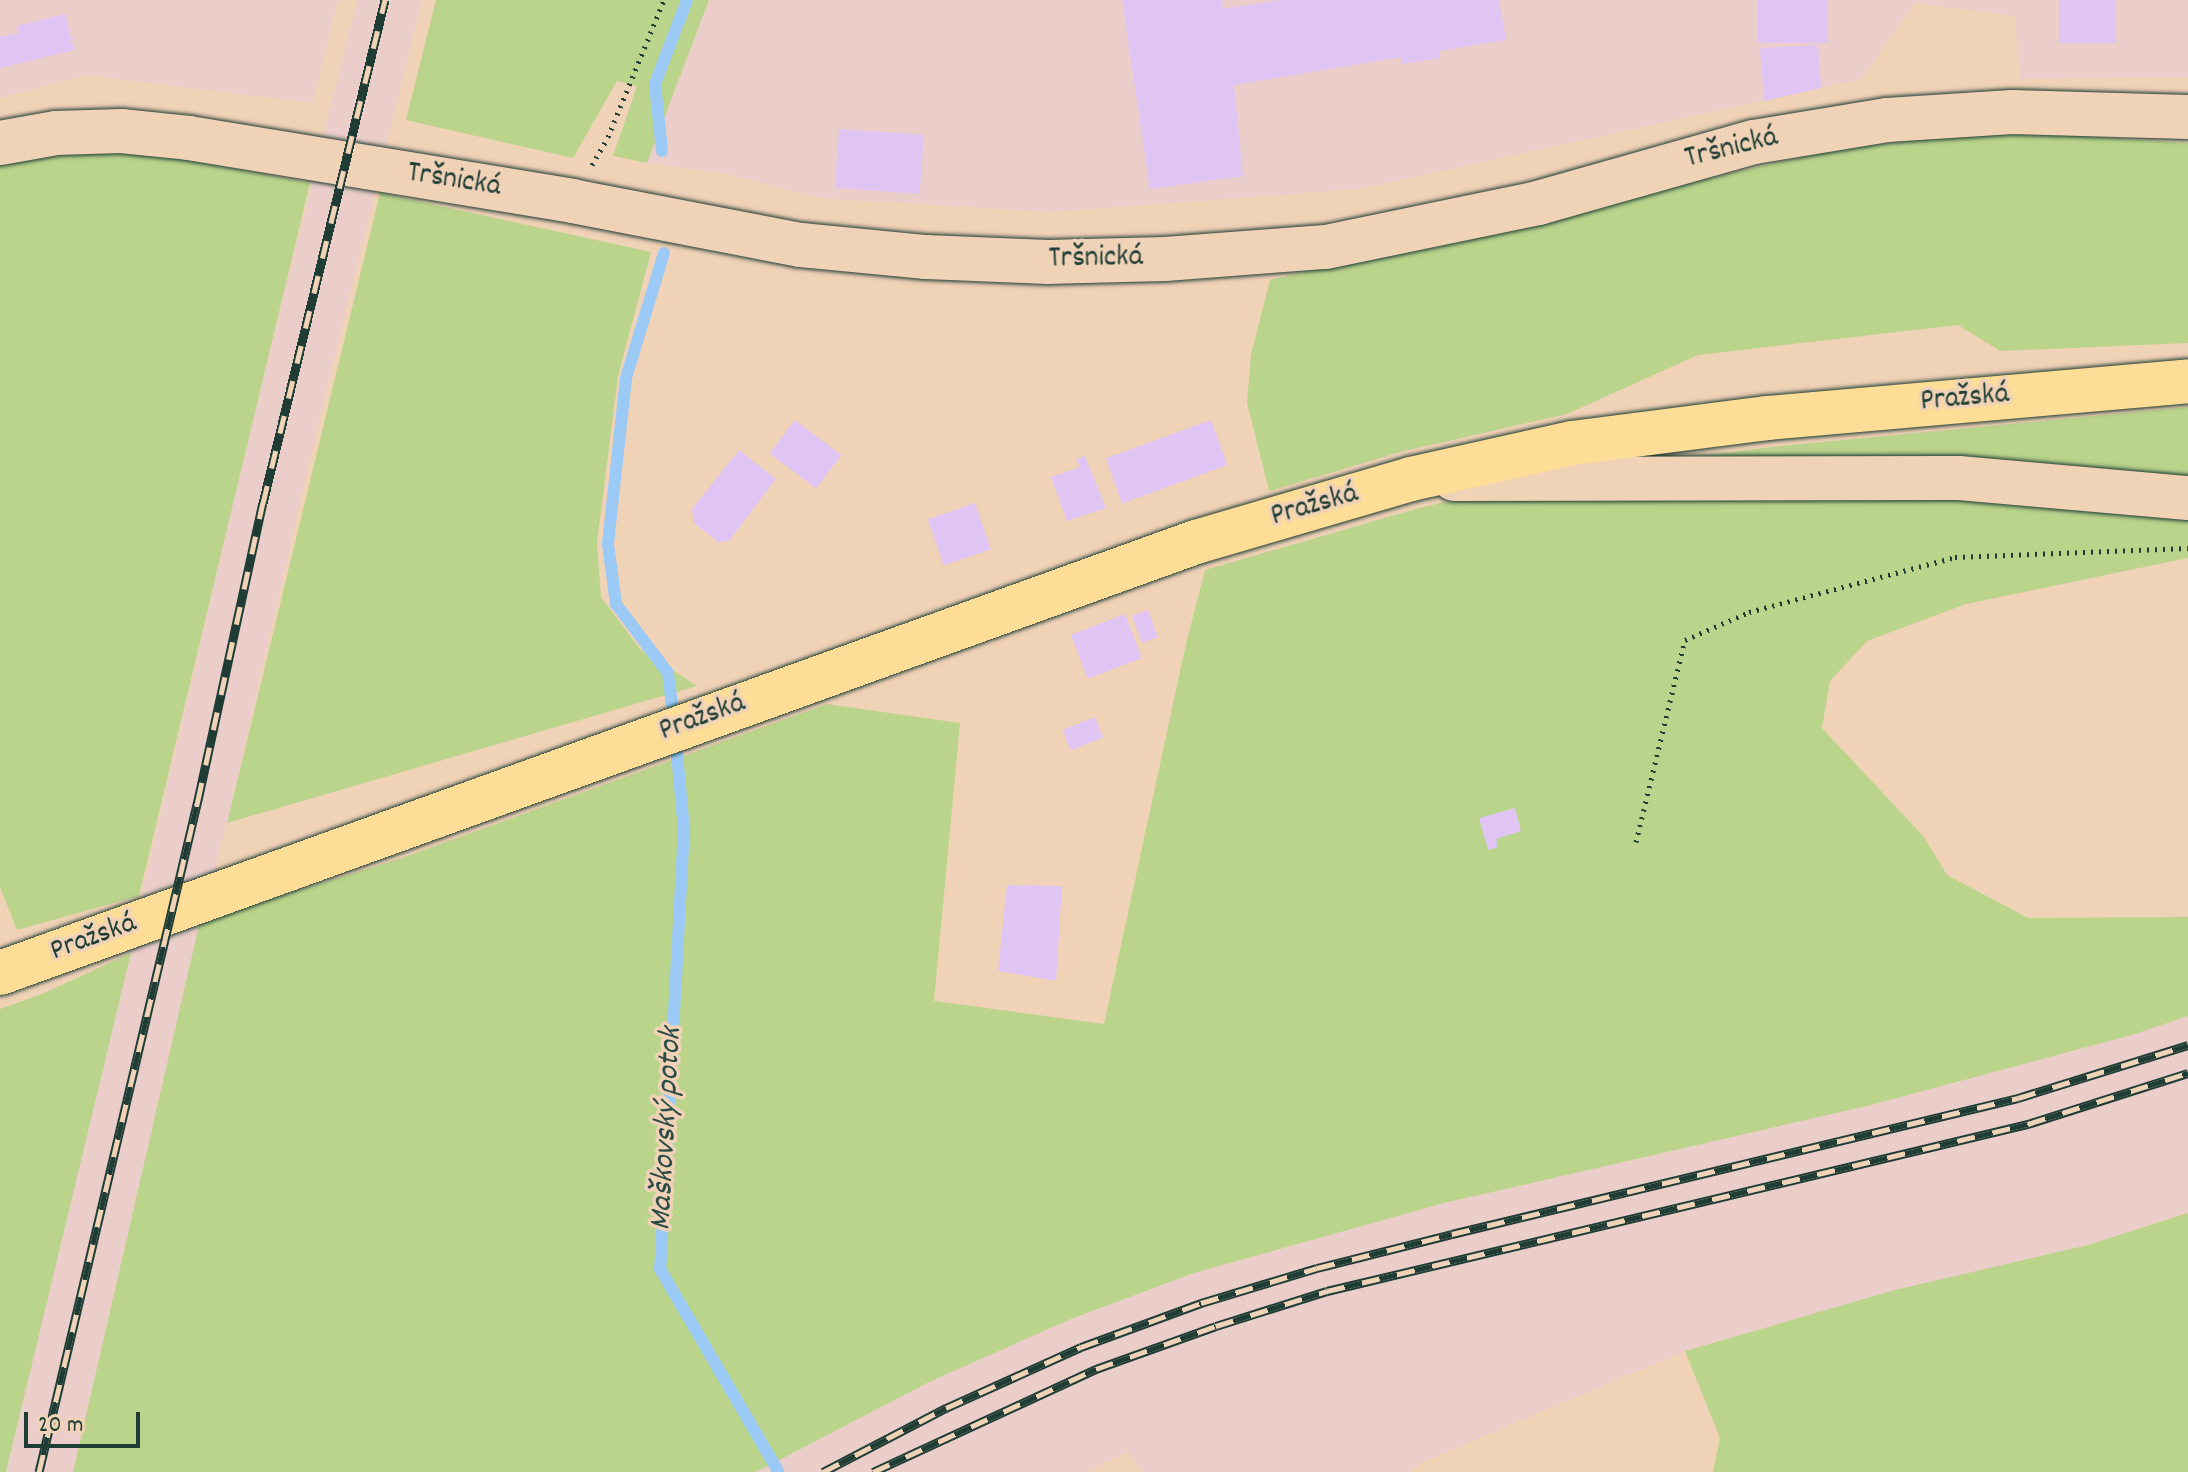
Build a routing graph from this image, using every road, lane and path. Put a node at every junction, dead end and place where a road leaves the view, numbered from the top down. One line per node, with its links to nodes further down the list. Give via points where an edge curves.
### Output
1 (664, 0): 4 (path, via 608,137)
2 (2188, 117): 4 (street, Tršnická, via 2012,112 1887,120 1754,142 1538,203 1397,234 1326,247 1165,259 1048,262 911,256 801,245)
3 (0, 143): 4 (street, Tršnická, via 56,133 121,131)
4 (572, 201)
5 (2188, 381): 6 (main road, Pražská, via 1753,420 1572,443)
6 (1411, 479): 7 (street, Pražská, via 1959,478); 10 (main road, Pražská, via 1196,542)
7 (2188, 498)
8 (2188, 548): 9 (path, via 1955,557 1749,612 1685,640)
9 (1636, 842)
10 (0, 973)

